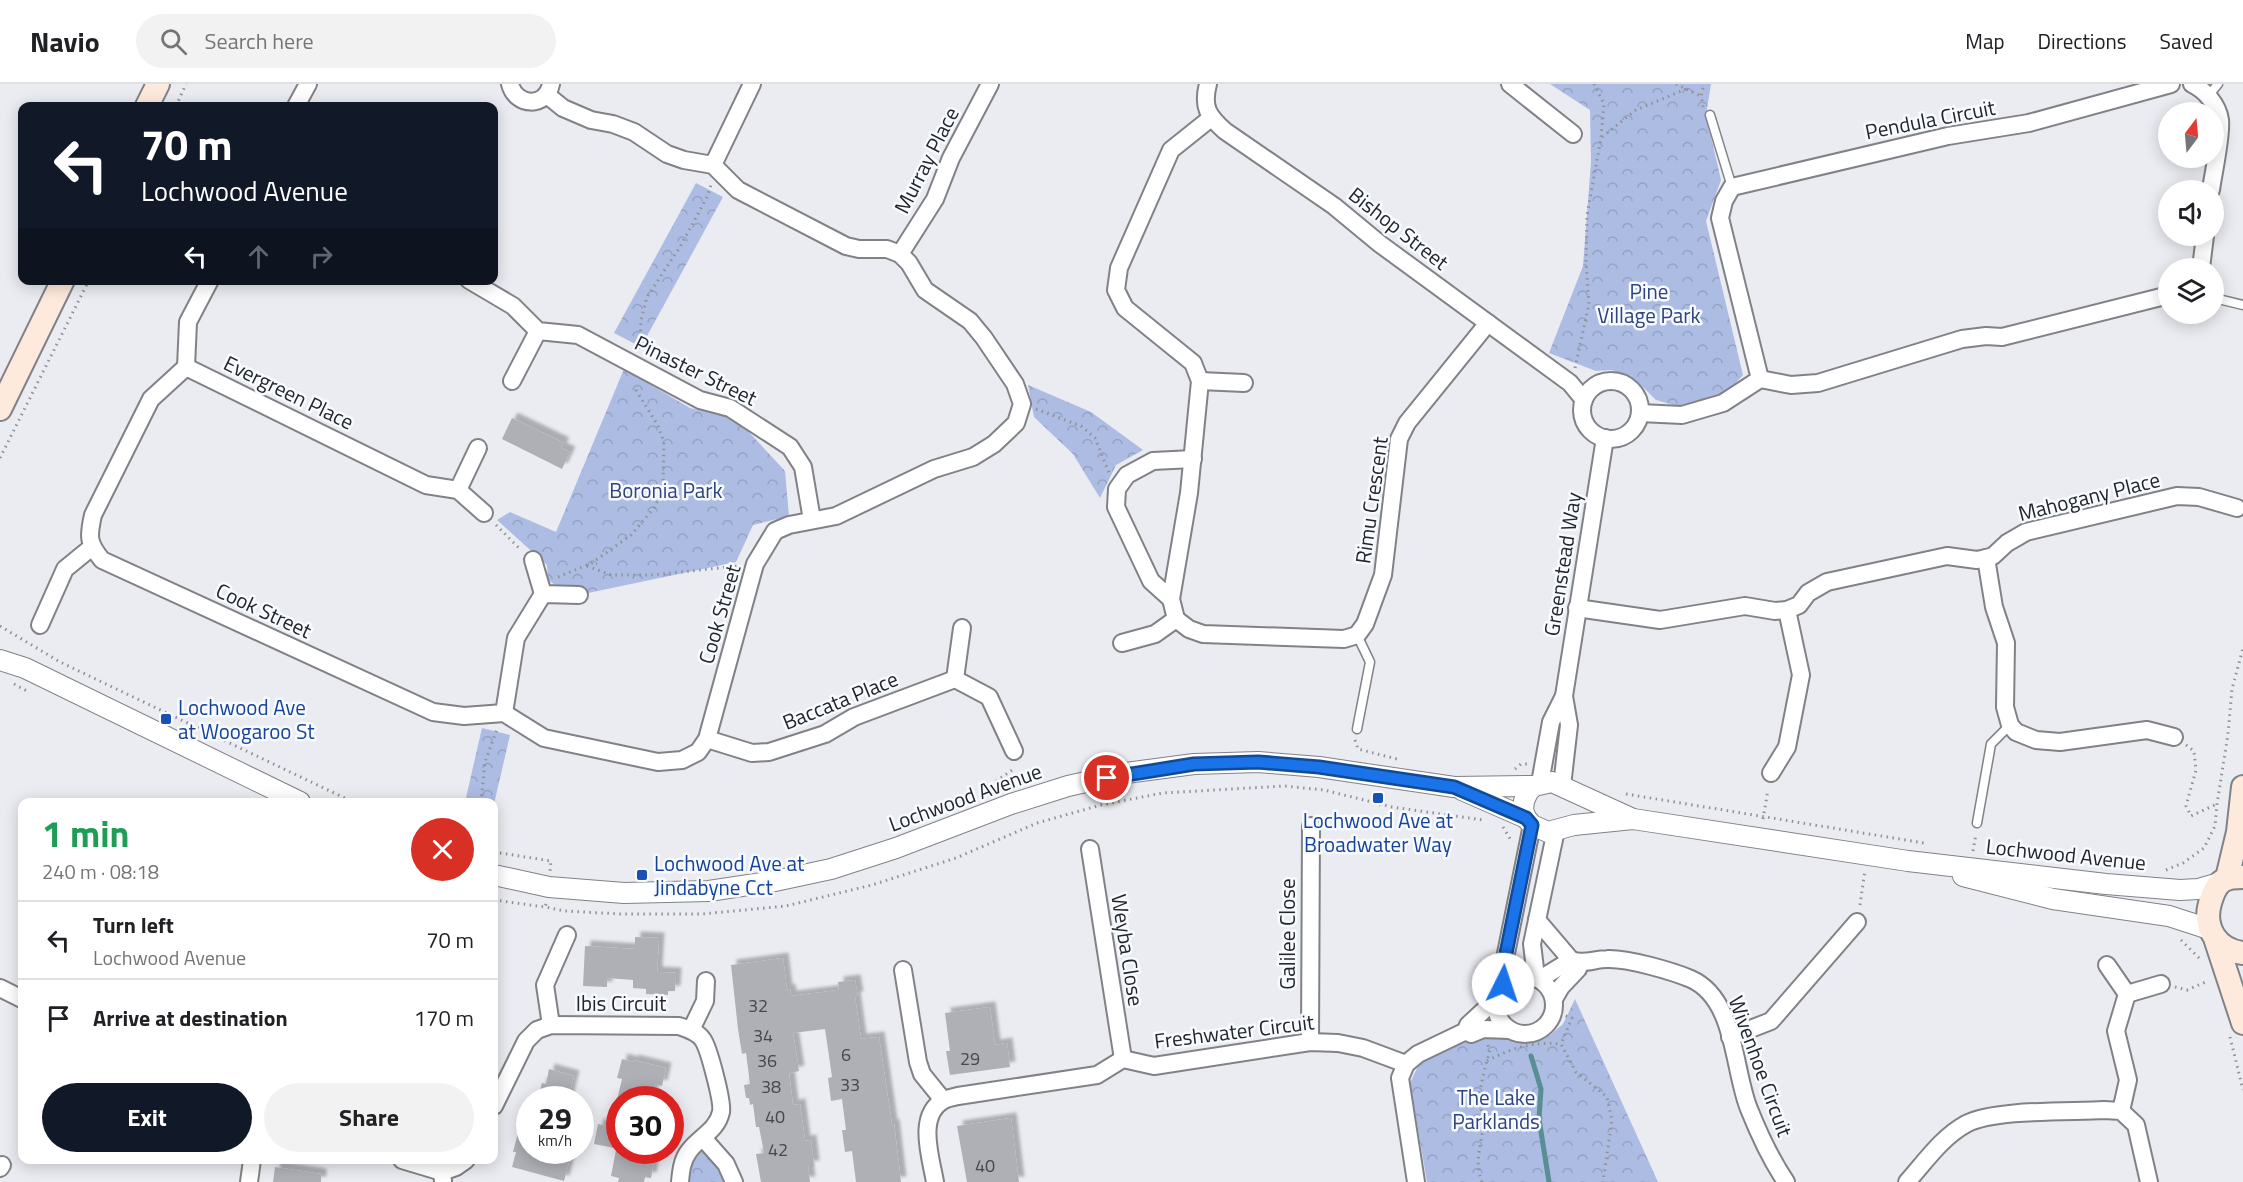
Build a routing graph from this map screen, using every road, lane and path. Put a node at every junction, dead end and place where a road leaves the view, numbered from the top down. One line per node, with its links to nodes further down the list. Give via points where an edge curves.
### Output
1 (158, 84): 17 (main road)
2 (186, 84): 18 (path)
3 (308, 84): 19 (street)
4 (510, 84): 13 (street, via 516,96 528,102 541,99)
5 (752, 84): 24 (street)
6 (990, 84): 27 (street, Murray Place, via 951,158 935,199)
7 (1208, 84): 21 (street, via 1204,99)
8 (1510, 84): 22 (street)
9 (1594, 84): 23 (path, via 1604,104)
10 (1676, 84): 14 (path)
11 (2171, 84): 26 (street, Pendula Circuit, via 2029,123 1948,136)
12 (2192, 84): 15 (street)
13 (549, 89): 24 (street, via 563,108 634,132 667,154)
14 (1686, 89): 16 (path); 23 (path, via 1636,111)
15 (2213, 90): 25 (street, via 2220,122)
16 (1701, 96)
17 (149, 102)
18 (178, 102)
19 (299, 102)
20 (1710, 115): 26 (lane)
21 (1211, 118): 35 (street, Bishop Street); 41 (street, via 1171,150 1119,268 1116,290 1125,308 1193,363)
22 (1573, 134)
23 (1601, 138): 43 (path, via 1587,215 1589,304)
24 (715, 167): 27 (street, via 738,190 846,246 887,249); 38 (path, via 707,197 648,297 641,320)
25 (2212, 180)
26 (1732, 187): 39 (street, via 1720,218)
27 (900, 254): 45 (street, via 925,290 970,321 984,338 1015,384)
28 (61, 285): 46 (main road)
29 (87, 285): 50 (path)
30 (207, 285): 37 (street, via 188,322)
31 (477, 285): 36 (street, via 513,306)
32 (2158, 298): 39 (street, via 2002,337 1962,339 1818,383 1791,385)
33 (2224, 300): 34 (lane)
34 (2243, 304)
35 (1488, 323): 43 (street, Bishop Street); 71 (street, Rimu Crescent, via 1407,423 1399,439 1383,575)
36 (538, 331): 38 (street, Pinaster Street, via 578,335); 40 (street)
37 (186, 367): 53 (street, Evergreen Place, via 426,485); 57 (street, via 151,399 93,515 89,534)
38 (639, 367): 56 (street, Pinaster Street, via 700,400 730,408 790,447 803,467); 61 (path, via 636,390 664,442 663,487 655,507 631,535)
39 (1760, 379): 47 (street, via 1723,403 1682,415)
40 (512, 381)
41 (1200, 381): 42 (street); 51 (street)
42 (1244, 383)
43 (1570, 383): 44 (street, Bishop Street)
44 (1584, 400): 47 (street, via 1598,384 1618,382 1635,394); 48 (street, via 1584,419 1596,435)
45 (1022, 404): 52 (path, via 1081,426 1095,438); 56 (street, Cook Street, via 1016,423 973,457 934,469 836,516)
46 (0, 409)
47 (1640, 413): 48 (street, via 1628,433)
48 (1605, 438): 65 (street, Greenstead Way)
49 (478, 448): 53 (street)
50 (0, 458)
51 (1192, 459): 52 (street, via 1154,462 1127,475); 64 (street)
52 (1117, 489): 64 (street, via 1116,507 1151,581)
53 (458, 490): 55 (street)
54 (2237, 508): 58 (street, Mahogany Place, via 2188,496 2164,499 2026,532)
55 (484, 513): 59 (path)
56 (812, 520): 60 (street, Cook Street, via 775,531)
57 (92, 547): 68 (street, via 65,569); 79 (street, Cook Street, via 102,560 433,712 464,716)
58 (1986, 558): 66 (street, via 1947,556 1827,582); 80 (street, via 1994,607 2006,643 2005,707)
59 (533, 560): 62 (street)
60 (755, 564): 61 (path, via 653,575 611,575); 83 (street, Cook Street)
61 (586, 565): 62 (path, via 559,576)
62 (543, 594): 63 (street); 79 (street, via 516,638)
63 (579, 595)
64 (1171, 599): 67 (street)
65 (1577, 608): 66 (street, via 1660,620 1745,606); 78 (street, Greenstead Way)
66 (1787, 610): 88 (street, via 1802,675 1787,747)
67 (1176, 619): 71 (street, via 1203,634 1344,639); 72 (street, via 1155,634)
68 (39, 625)
69 (0, 626): 95 (path, via 60,662)
70 (962, 628): 77 (street)
71 (1357, 635): 81 (lane, via 1370,662)
72 (1122, 643)
73 (0, 647): 76 (street)
74 (2243, 648): 97 (path, via 2232,689)
75 (0, 660): 76 (street)
76 (25, 668): 94 (street)
77 (955, 679): 83 (street, Baccata Place, via 854,717 825,734 769,752 752,753); 84 (street, via 989,697)
78 (1564, 696): 86 (street, Greenstead Way, via 1551,722); 92 (street, Greenstead Way, via 1569,725)
79 (504, 713): 83 (street, via 544,738 658,762 682,760 698,752); 96 (path, via 485,762)
80 (2010, 725): 82 (street, via 2024,737 2060,742 2147,730); 105 (lane, via 1991,744)
81 (1357, 729): 85 (path, via 1358,749)
82 (2174, 737): 97 (path, via 2194,751 2196,770 2186,806 2191,816)
83 (707, 739)
84 (1014, 751): 98 (path, via 1018,762 1014,771 988,788)
85 (1406, 760)
86 (1544, 762): 87 (path, via 1521,764); 89 (street, Greenstead Way)
87 (1512, 771)
88 (1771, 773): 99 (path)
89 (1537, 784): 90 (street, Lochwood Avenue); 92 (street, Lochwood Avenue, via 1552,782); 103 (street, via 1524,801)
90 (1454, 787): 98 (street, Lochwood Avenue, via 1309,766 1258,762 1194,764 1068,786); 103 (street, Lochwood Avenue)
91 (2243, 787): 117 (main road)
92 (1565, 788): 100 (street, Lochwood Avenue); 107 (street, via 1574,810)
93 (1625, 794): 99 (path)
94 (292, 798)
95 (345, 798)
96 (481, 798)
97 (2217, 804): 115 (path, via 2215,826 2204,848)
98 (979, 816): 116 (street, Lochwood Avenue, via 831,869 710,891 624,893 549,887)
99 (1763, 818): 108 (path); 109 (path)
100 (1633, 819): 107 (street, Lochwood Avenue); 108 (street, Lochwood Avenue)
101 (1490, 821): 104 (path, via 1284,786 1163,793)
102 (1499, 822): 112 (path, via 1515,846)
103 (1529, 822): 107 (street, Lochwood Avenue, via 1548,832); 112 (street)
104 (1037, 823)
105 (1977, 823): 111 (path, via 1973,851)
106 (1311, 826): 144 (street, Galilee Close)
107 (1560, 829): 120 (street)
108 (1759, 837): 113 (street, Lochwood Avenue)
109 (1930, 844)
110 (1090, 849): 146 (street, Weyba Close)
111 (1962, 849)
112 (1527, 850): 131 (street)
113 (1867, 855): 114 (street, Lochwood Avenue); 121 (path)
114 (1908, 861): 117 (street, Lochwood Avenue, via 2180,890); 123 (street, Lochwood Avenue, via 2053,899 2169,916)
115 (2183, 863)
116 (498, 876)
117 (2230, 879): 123 (main road, via 2209,906)
118 (498, 901): 119 (path)
119 (545, 907)
120 (1537, 920): 125 (street); 128 (street, via 1532,944)
121 (1857, 922): 143 (street, via 1771,1021)
122 (567, 935): 139 (street, Ibis Circuit, via 545,985)
123 (2213, 935): 124 (main road, via 2227,949); 138 (main road)
124 (2243, 953)
125 (1575, 961): 128 (street, Wivenhoe Circuit); 137 (street, via 1578,969 1561,987); 143 (street, Wivenhoe Circuit, via 1624,960 1693,980 1706,988 1720,1007)
126 (2107, 964): 134 (street)
127 (903, 970): 150 (street, via 918,1062 922,1074)
128 (1538, 978): 131 (street, via 1519,976); 137 (street)
129 (2213, 979): 132 (path, via 2187,990)
130 (705, 981): 140 (street, Ibis Circuit, via 705,1001)
131 (1503, 984): 136 (street)
132 (2162, 984): 134 (street)
133 (0, 988): 135 (street)
134 (2127, 994): 151 (street, via 2116,1031 2128,1080)
135 (18, 997)
136 (1496, 1000): 141 (street, via 1468,1025); 142 (street, via 1498,1017)
137 (1558, 1003): 142 (street, via 1542,1029 1526,1034); 145 (path, via 1560,1014 1572,1018)
138 (2243, 1023)
139 (551, 1025): 140 (street, Ibis Circuit, via 679,1026); 149 (street, Ibis Circuit, via 537,1030 526,1041)
140 (691, 1030): 152 (street, Ibis Circuit, via 703,1040 721,1096 721,1112 714,1129)
141 (1474, 1030): 142 (street); 147 (path, via 1490,1050); 148 (street, via 1418,1054)
142 (1510, 1030)
143 (1730, 1036): 164 (street, Wivenhoe Circuit, via 1748,1107)
144 (1310, 1042): 146 (street, Freshwater Circuit, via 1154,1066); 148 (street, Freshwater Circuit, via 1363,1048)
145 (1561, 1044): 147 (path, via 1544,1042 1508,1050); 163 (path, via 1576,1072 1606,1097 1612,1119)
146 (1123, 1059): 150 (street, via 1097,1075)
147 (1487, 1061): 162 (path, via 1480,1095 1482,1136 1477,1155)
148 (1406, 1064): 161 (street, via 1400,1078)
149 (498, 1098)
150 (943, 1100): 160 (street, via 932,1114 927,1132)
151 (2121, 1111): 165 (street, via 1992,1116 1968,1123 1949,1136); 166 (street, via 2136,1125)
152 (704, 1138): 158 (street, Ibis Circuit, via 689,1150); 159 (street, via 726,1164)
153 (251, 1164): 157 (street)
154 (411, 1164): 156 (street)
155 (460, 1164): 156 (street)
156 (442, 1177)
157 (249, 1182)
158 (680, 1182)
159 (734, 1182)
160 (935, 1182)
161 (1416, 1182)
162 (1482, 1182)
163 (1603, 1182)
164 (1786, 1182)
165 (1907, 1182)
166 (2149, 1182)

